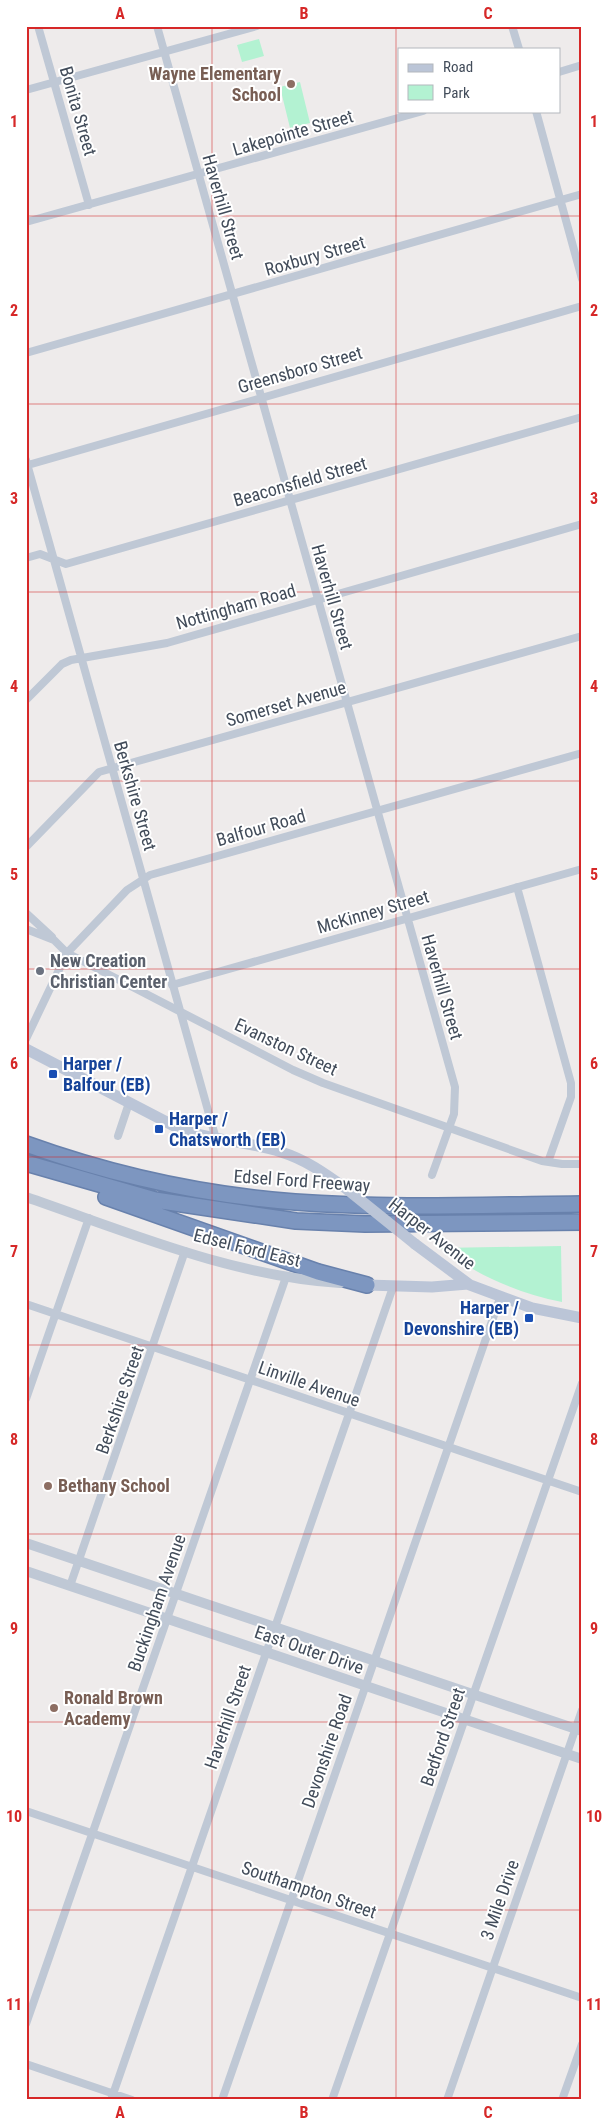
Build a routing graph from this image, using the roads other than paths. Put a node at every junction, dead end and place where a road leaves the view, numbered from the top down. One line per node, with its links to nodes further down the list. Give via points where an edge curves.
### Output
1 (38, 26): 9 (street, Bonita Street)
2 (157, 26): 6 (street, Haverhill Street)
3 (257, 26): 6 (street)
4 (512, 26): 5 (street)
5 (519, 48)
6 (164, 52): 9 (street); 13 (street, Haverhill Street)
7 (582, 65): 8 (street)
8 (560, 72)
9 (54, 82): 10 (street); 16 (street, Bonita Street)
10 (26, 90)
11 (420, 112): 13 (street, Lakepointe Street)
12 (536, 112): 15 (street)
13 (199, 175): 16 (street, Lakepointe Street); 19 (street, Haverhill Street)
14 (582, 194): 15 (street, Roxbury Street)
15 (559, 200): 18 (street); 19 (street, Roxbury Street)
16 (88, 205): 17 (street, Lakepointe Street)
17 (26, 222)
18 (582, 279)
19 (233, 295): 21 (street, Roxbury Street); 22 (street, Haverhill Street)
20 (582, 306): 22 (street, Greensboro Street)
21 (26, 352)
22 (260, 397): 24 (street, Greensboro Street); 25 (street, Haverhill Street)
23 (582, 417): 25 (street, Beaconsfield Street)
24 (27, 462): 28 (street, Berkshire Street)
25 (290, 501): 28 (street, Beaconsfield Street, via 66,564); 29 (street, Haverhill Street)
26 (582, 524): 29 (street, Nottingham Road)
27 (26, 558): 28 (street, Beaconsfield Street, via 40,554)
28 (53, 559): 31 (street, Berkshire Street)
29 (318, 599): 31 (street, Nottingham Road, via 167,643); 33 (street, Haverhill Street)
30 (582, 636): 33 (street, Somerset Avenue)
31 (80, 657): 32 (street, Nottingham Road, via 62,664); 35 (street, Berkshire Street)
32 (26, 700)
33 (347, 703): 35 (street, Somerset Avenue); 36 (street, Haverhill Street)
34 (582, 752): 36 (street, Balfour Road)
35 (112, 770): 37 (street, Somerset Avenue, via 99,772); 39 (street, Berkshire Street)
36 (377, 811): 39 (street, Balfour Road); 42 (street, Haverhill Street)
37 (26, 847)
38 (582, 869): 40 (street, McKinney Street)
39 (142, 879): 45 (street, Balfour Road, via 127,890); 46 (street, Berkshire Street)
40 (518, 887): 42 (street, McKinney Street); 55 (street, via 572,1083 569,1102)
41 (26, 913): 44 (street)
42 (407, 918): 46 (street, McKinney Street); 51 (street, Haverhill Street, via 455,1087 455,1106)
43 (26, 929): 44 (street, Evanston Street)
44 (54, 940): 45 (street, Evanston Street)
45 (67, 953): 47 (street, Evanston Street); 48 (street, Balfour Road)
46 (172, 985): 47 (street, Berkshire Street)
47 (180, 1012): 51 (street, Evanston Street, via 315,1080); 53 (street, Berkshire Street)
48 (26, 1039)
49 (26, 1049): 50 (main road, Harper Avenue)
50 (129, 1103): 52 (street); 53 (main road, Harper Avenue, via 180,1129)
51 (449, 1128): 55 (street, Evanston Street); 58 (street, Haverhill Street)
52 (118, 1136)
53 (216, 1140): 65 (main road, Harper Avenue, bridge, via 268,1148 296,1157 327,1174)
54 (26, 1144): 60 (highway, Edsel Ford Freeway, via 148,1180 285,1201 382,1206)
55 (548, 1162): 56 (street, Evanston Street)
56 (582, 1164)
57 (33, 1165): 62 (highway, Edsel Ford Freeway, via 155,1200 296,1221 365,1224); 66 (highway, via 83,1188 170,1220)
58 (432, 1175)
59 (26, 1197): 61 (street, Edsel Ford East)
60 (582, 1204)
61 (89, 1218): 63 (street, Edsel Ford East); 70 (street)
62 (582, 1222)
63 (185, 1251): 64 (street, Edsel Ford East, via 233,1266); 72 (street, Berkshire Street)
64 (286, 1277): 66 (street, Edsel Ford East); 73 (street, Buckingham Avenue)
65 (468, 1284): 67 (main road, Edsel Ford East); 68 (main road, Harper Avenue)
66 (367, 1286): 67 (main road, Edsel Ford East)
67 (393, 1287): 76 (street, Haverhill Street)
68 (500, 1298): 71 (main road, Harper Avenue); 77 (street, Devonshire Road)
69 (26, 1304): 70 (street, Linville Avenue)
70 (56, 1314): 72 (street, Linville Avenue); 75 (street)
71 (582, 1318)
72 (153, 1348): 73 (street, Linville Avenue); 81 (street, Berkshire Street)
73 (250, 1380): 76 (street, Linville Avenue); 84 (street, Buckingham Avenue)
74 (582, 1383): 78 (street, Bedford Street)
75 (26, 1399)
76 (349, 1413): 77 (street, Linville Avenue); 86 (street, Haverhill Street)
77 (448, 1447): 78 (street, Linville Avenue); 88 (street, Devonshire Road)
78 (548, 1480): 79 (street, Linville Avenue); 90 (street, Bedford Street)
79 (582, 1492)
80 (26, 1543): 81 (street, East Outer Drive)
81 (80, 1561): 83 (street, Berkshire Street); 84 (street, East Outer Drive)
82 (26, 1571): 83 (street, East Outer Drive)
83 (70, 1586): 85 (street, East Outer Drive)
84 (176, 1594): 85 (street, Buckingham Avenue); 86 (street, East Outer Drive)
85 (167, 1619): 87 (street, East Outer Drive); 97 (street, Buckingham Avenue)
86 (275, 1627): 87 (street, Haverhill Street); 88 (street, East Outer Drive)
87 (266, 1653): 89 (street, East Outer Drive); 98 (street, Haverhill Street)
88 (374, 1661): 89 (street, Devonshire Road); 90 (street, East Outer Drive)
89 (365, 1686): 92 (street, East Outer Drive); 99 (street, Devonshire Road)
90 (473, 1694): 92 (street, Bedford Street); 93 (street, East Outer Drive)
91 (582, 1710): 93 (street, 3 Mile Drive)
92 (464, 1720): 94 (street, East Outer Drive); 100 (street, Bedford Street)
93 (579, 1730): 94 (street, 3 Mile Drive)
94 (566, 1754): 95 (street, East Outer Drive); 101 (street, 3 Mile Drive)
95 (582, 1759)
96 (26, 1811): 97 (street, Southampton Street)
97 (92, 1833): 98 (street, Southampton Street); 103 (street, Buckingham Avenue)
98 (192, 1866): 99 (street, Southampton Street); 106 (street, Haverhill Street)
99 (291, 1900): 100 (street, Southampton Street); 108 (street, Devonshire Road)
100 (390, 1934): 101 (street, Southampton Street); 109 (street, Bedford Street)
101 (492, 1968): 102 (street, Southampton Street); 110 (street, 3 Mile Drive)
102 (582, 1998)
103 (26, 2024)
104 (582, 2044): 111 (street)
105 (26, 2064): 106 (street)
106 (112, 2096): 107 (street)
107 (132, 2100)
108 (222, 2100)
109 (332, 2100)
110 (447, 2100)
111 (562, 2100)

